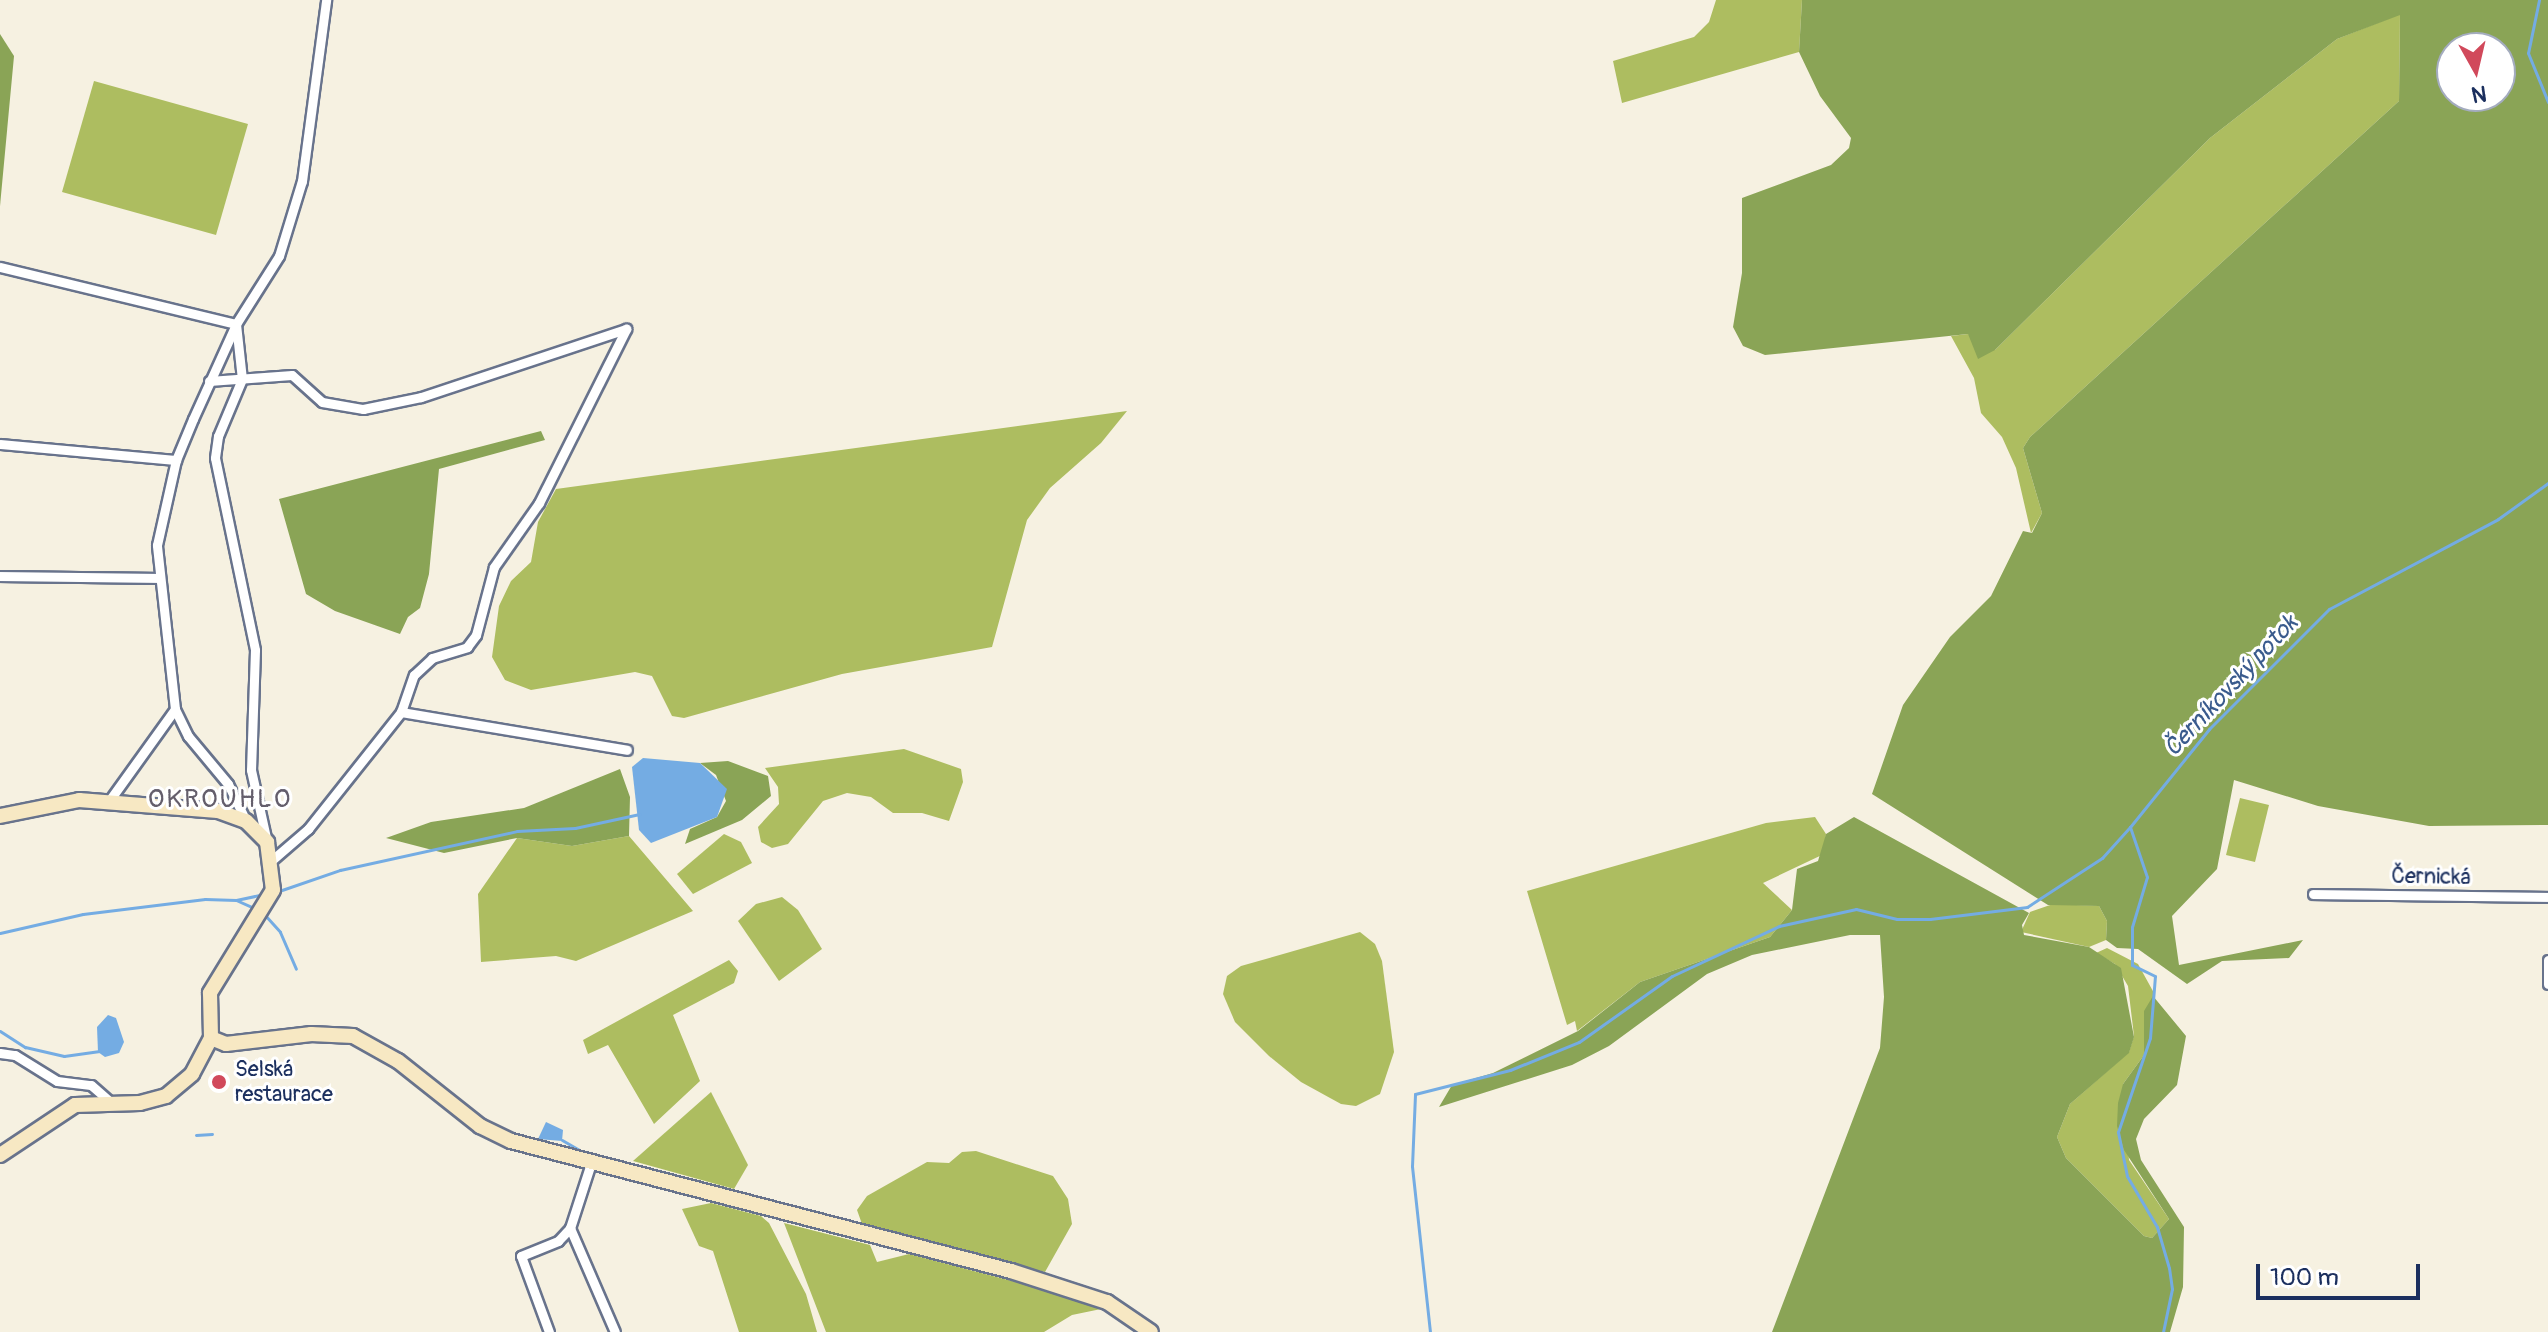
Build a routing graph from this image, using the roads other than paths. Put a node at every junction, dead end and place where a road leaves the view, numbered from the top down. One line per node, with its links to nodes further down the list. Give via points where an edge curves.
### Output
1 (326, 0): 3 (street, via 302,181 279,256)
2 (0, 267): 3 (street)
3 (236, 324): 4 (street); 5 (street)
4 (242, 379): 5 (street); 11 (street, via 292,375 322,402 363,409 421,397 626,329 539,503 494,567 476,635 467,647 432,658 414,675); 16 (street, via 218,436 215,458 255,650 251,770)
5 (209, 381): 7 (street)
6 (0, 444): 7 (street)
7 (176, 460): 9 (street, via 157,545)
8 (0, 576): 9 (street)
9 (158, 578): 10 (street, via 168,617)
10 (175, 709): 13 (street); 15 (street, via 188,736 228,784)
11 (401, 712): 12 (street); 17 (street, via 308,829)
12 (627, 750)
13 (109, 801): 14 (street, via 49,804); 15 (street, via 218,811)
14 (0, 816)
15 (246, 821): 16 (street)
16 (267, 842): 17 (street)
17 (272, 860): 22 (street, via 273,890 267,904 210,993)
18 (2313, 894): 19 (street, Černická)
19 (2548, 897)
20 (2548, 960): 21 (street)
21 (2547, 984)
22 (211, 1038): 24 (street, via 192,1074 166,1096 140,1103); 26 (street, via 226,1044 311,1034 353,1036 398,1061 480,1126 511,1141)
23 (0, 1053): 24 (street, via 15,1055 57,1081 91,1085)
24 (108, 1100): 25 (street, via 75,1105)
25 (0, 1155)
26 (591, 1163): 27 (street); 30 (street, via 1011,1271 1107,1302)
27 (570, 1228): 28 (street, via 558,1241 521,1256); 29 (street)
28 (549, 1332)
29 (615, 1332)
30 (1151, 1332)

